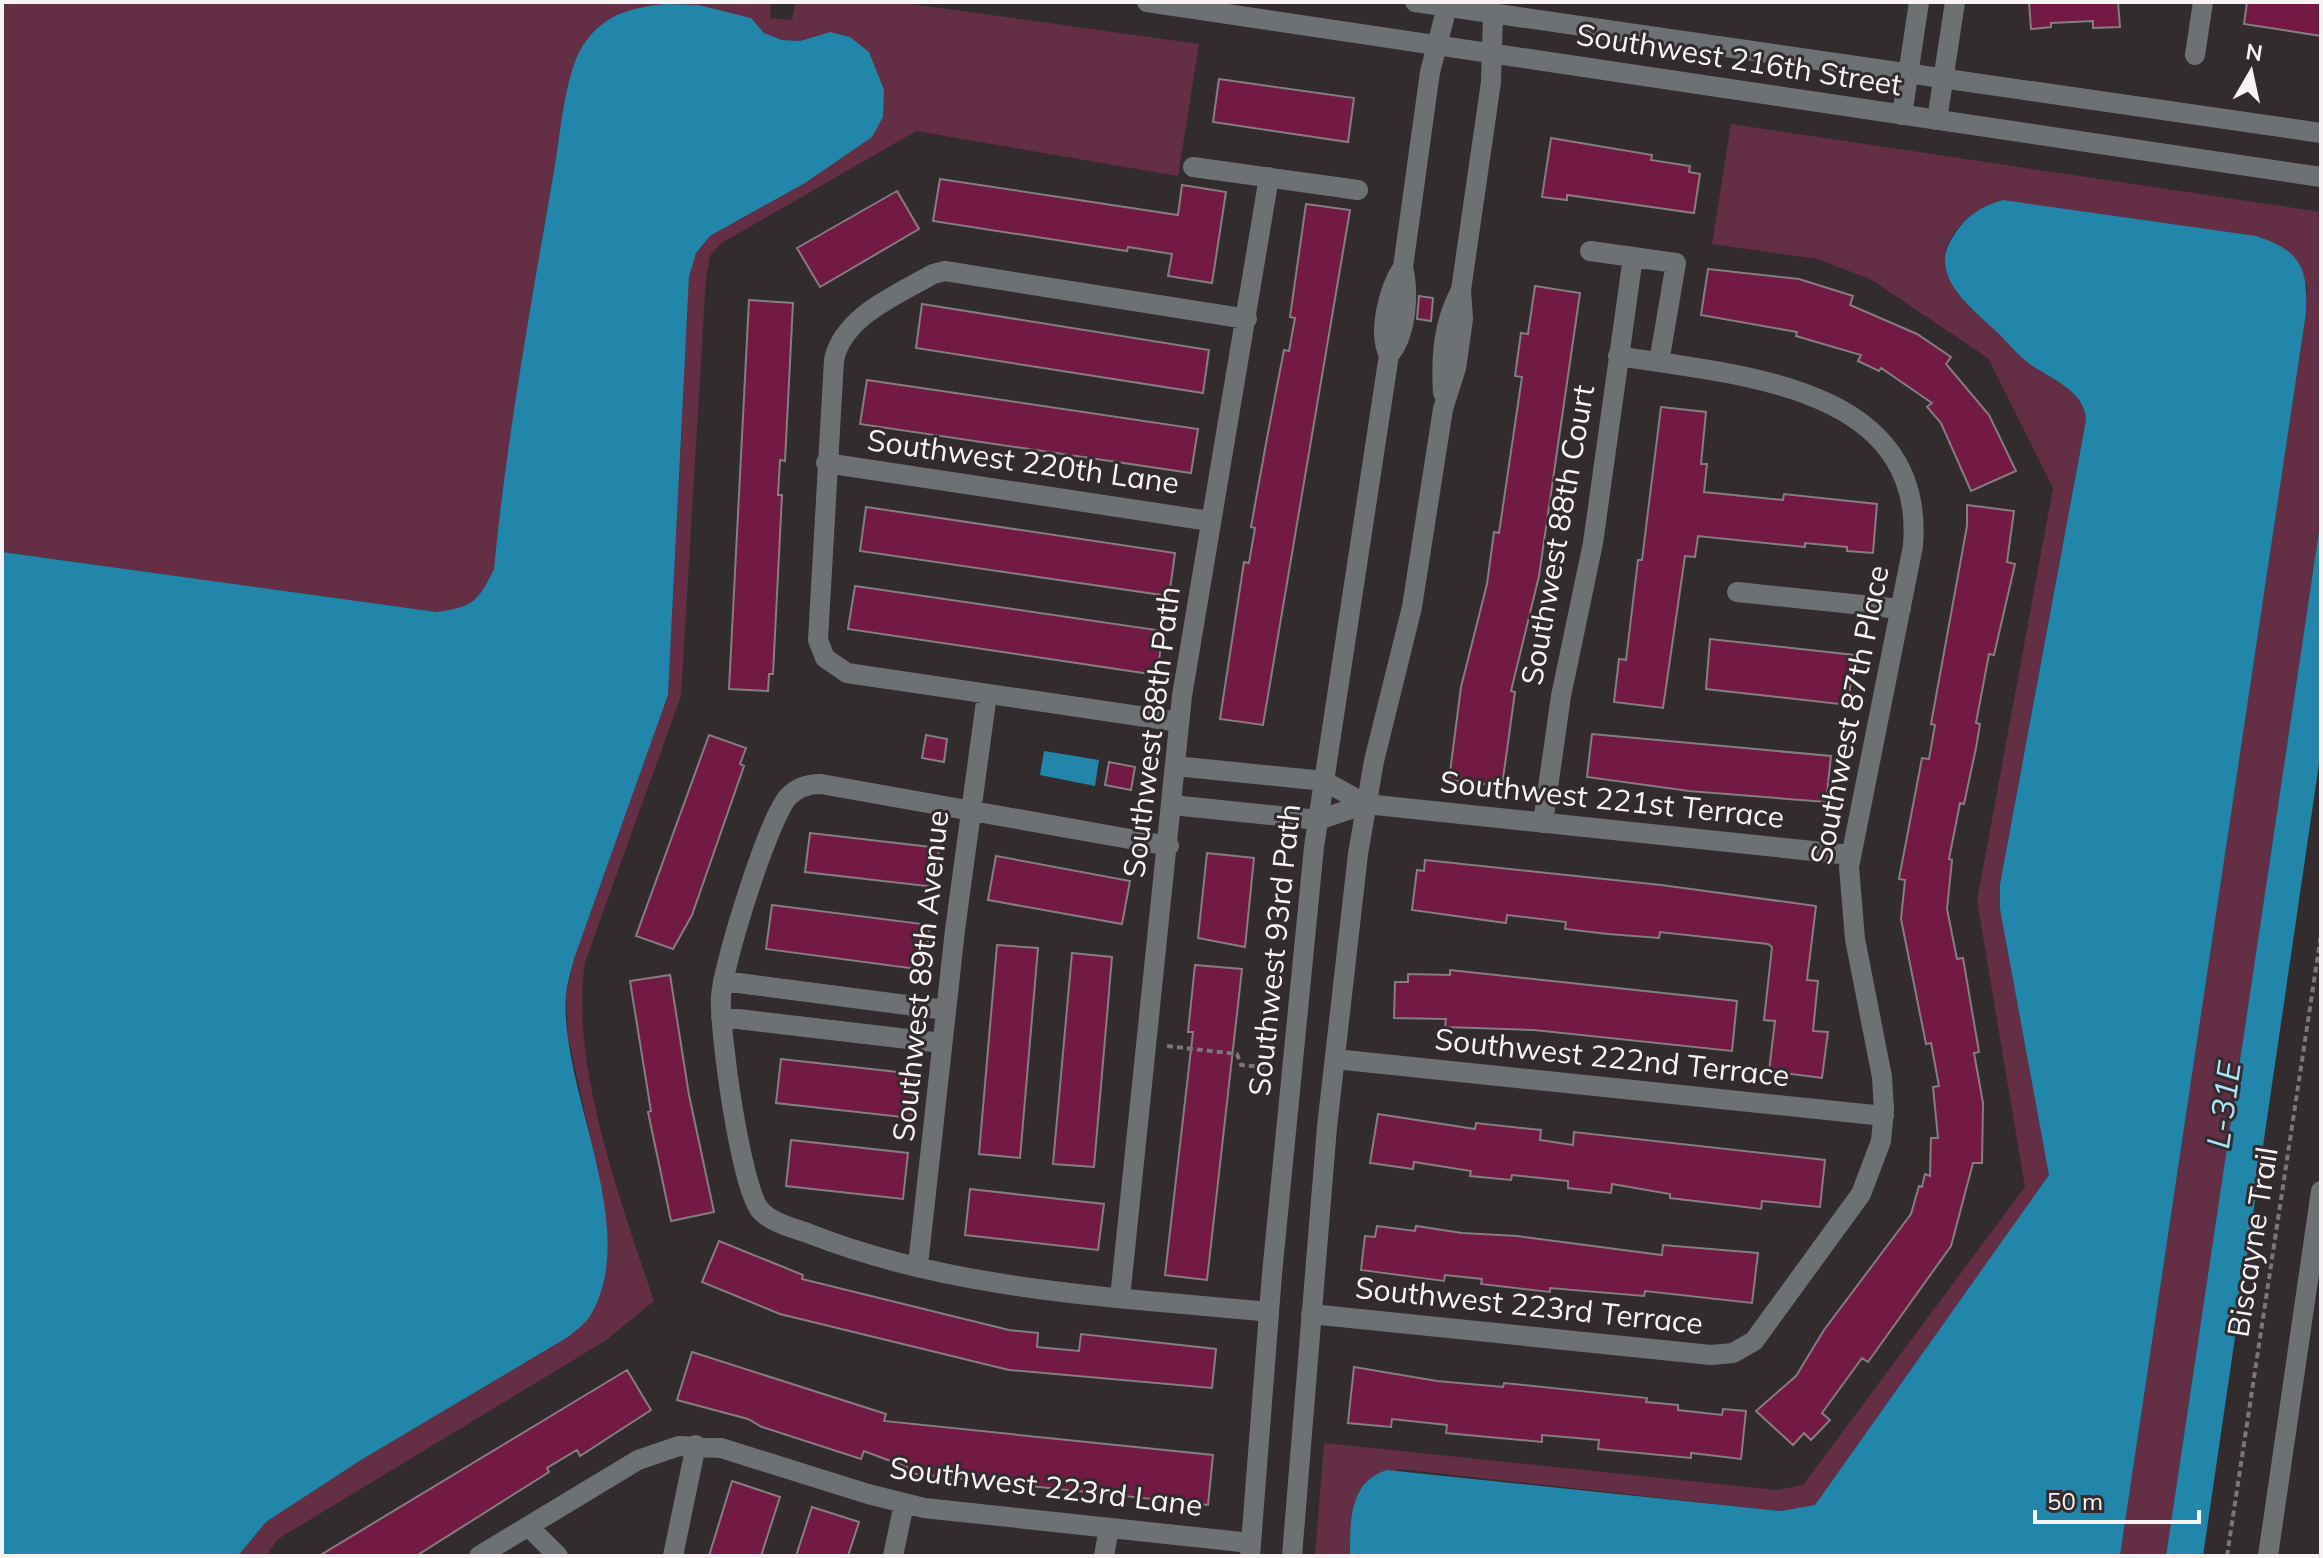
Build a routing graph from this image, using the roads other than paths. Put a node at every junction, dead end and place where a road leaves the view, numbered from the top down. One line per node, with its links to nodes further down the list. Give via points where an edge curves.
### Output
1 (1147, 2): 8 (street, Southwest 216th Street)
2 (1415, 2): 6 (street, Southwest 216th Street)
3 (1919, 2): 11 (street)
4 (1955, 2): 12 (street)
5 (2203, 2): 10 (street)
6 (1448, 4): 7 (street, Southwest 216th Street); 8 (street, Southwest 93rd Path)
7 (1494, 8): 9 (street); 11 (street, Southwest 216th Street)
8 (1435, 45): 9 (street, Southwest 216th Street); 32 (street, Southwest 93rd Path, via 1403,267 1404,309 1398,345 1389,355)
9 (1492, 53): 13 (street, Southwest 216th Street); 33 (street, via 1461,290 1447,317 1443,409 1412,607)
10 (2195, 55)
11 (1909, 72): 12 (street, Southwest 216th Street); 13 (street)
12 (1944, 78): 14 (street); 15 (street, Southwest 216th Street)
13 (1902, 115): 14 (street, Southwest 216th Street)
14 (1937, 120): 18 (street, Southwest 216th Street)
15 (2321, 133)
16 (1193, 167): 17 (street)
17 (1269, 177): 19 (street); 22 (street, Southwest 88th Path)
18 (2321, 177)
19 (1358, 190)
20 (1590, 251): 21 (street)
21 (1633, 257): 23 (street, Southwest 88th Court); 24 (street, via 1676,263)
22 (1247, 319): 25 (street, via 942,272 870,312 841,341 833,368); 26 (street, Southwest 88th Path)
23 (1618, 356): 24 (street); 37 (street, Southwest 88th Court, via 1589,571 1561,696)
24 (1659, 362): 28 (street, Southwest 87th Place, via 1770,381 1828,403 1873,434 1904,476 1912,501 1914,530)
25 (826, 463): 26 (street, Southwest 220th Lane); 29 (street, via 818,640 829,663 847,673)
26 (1210, 521): 30 (street, Southwest 88th Path)
27 (1737, 592): 28 (street)
28 (1901, 609): 39 (street, Southwest 87th Place)
29 (987, 694): 30 (street); 35 (street, Southwest 89th Avenue)
30 (1179, 722): 31 (street, Southwest 88th Path)
31 (1175, 766): 32 (street, Southwest 221st Terrace); 34 (street, Southwest 88th Path)
32 (1324, 781): 33 (street, Southwest 221st Terrace); 36 (street, Southwest 93rd Path)
33 (1366, 804): 36 (street, Southwest 221st Terrace); 37 (street, Southwest 221st Terrace); 44 (street)
34 (1172, 805): 36 (street, Southwest 221st Terrace); 38 (street, Southwest 88th Path)
35 (970, 811): 38 (street); 40 (street, via 821,784 796,790 778,814); 41 (street, Southwest 89th Avenue)
36 (1318, 820): 49 (street, Southwest 93rd Path)
37 (1543, 823): 39 (street, Southwest 221st Terrace)
38 (1169, 846): 48 (street, Southwest 88th Path)
39 (1851, 855): 45 (street, Southwest 87th Place, via 1849,897 1882,1077)
40 (723, 981): 41 (street); 42 (street)
41 (945, 1010): 43 (street, Southwest 89th Avenue)
42 (721, 1017): 43 (street); 47 (street, via 745,1168 758,1207 773,1219 827,1241)
43 (942, 1043): 47 (street, Southwest 89th Avenue)
44 (1335, 1059): 45 (street, Southwest 222nd Terrace); 50 (street)
45 (1884, 1116): 51 (street, Southwest 87th Place, via 1876,1159 1861,1194 1754,1341)
46 (2321, 1191): 63 (street)
47 (918, 1265): 48 (street, via 1004,1284)
48 (1120, 1298): 49 (street)
49 (1269, 1312): 56 (street, Southwest 93rd Path)
50 (1311, 1314): 51 (street, Southwest 223rd Terrace, via 1711,1355); 62 (street)
51 (1741, 1350)
52 (696, 1445): 53 (street, Southwest 223rd Lane, via 739,1453); 54 (street, via 652,1453); 59 (street)
53 (904, 1504): 55 (street, Southwest 223rd Lane); 60 (street)
54 (529, 1527): 57 (street); 58 (street)
55 (1109, 1528): 56 (street, Southwest 223rd Lane); 61 (street)
56 (1250, 1549)
57 (479, 1556)
58 (558, 1556)
59 (673, 1556)
60 (893, 1556)
61 (1104, 1556)
62 (1292, 1556)
63 (2268, 1556)

